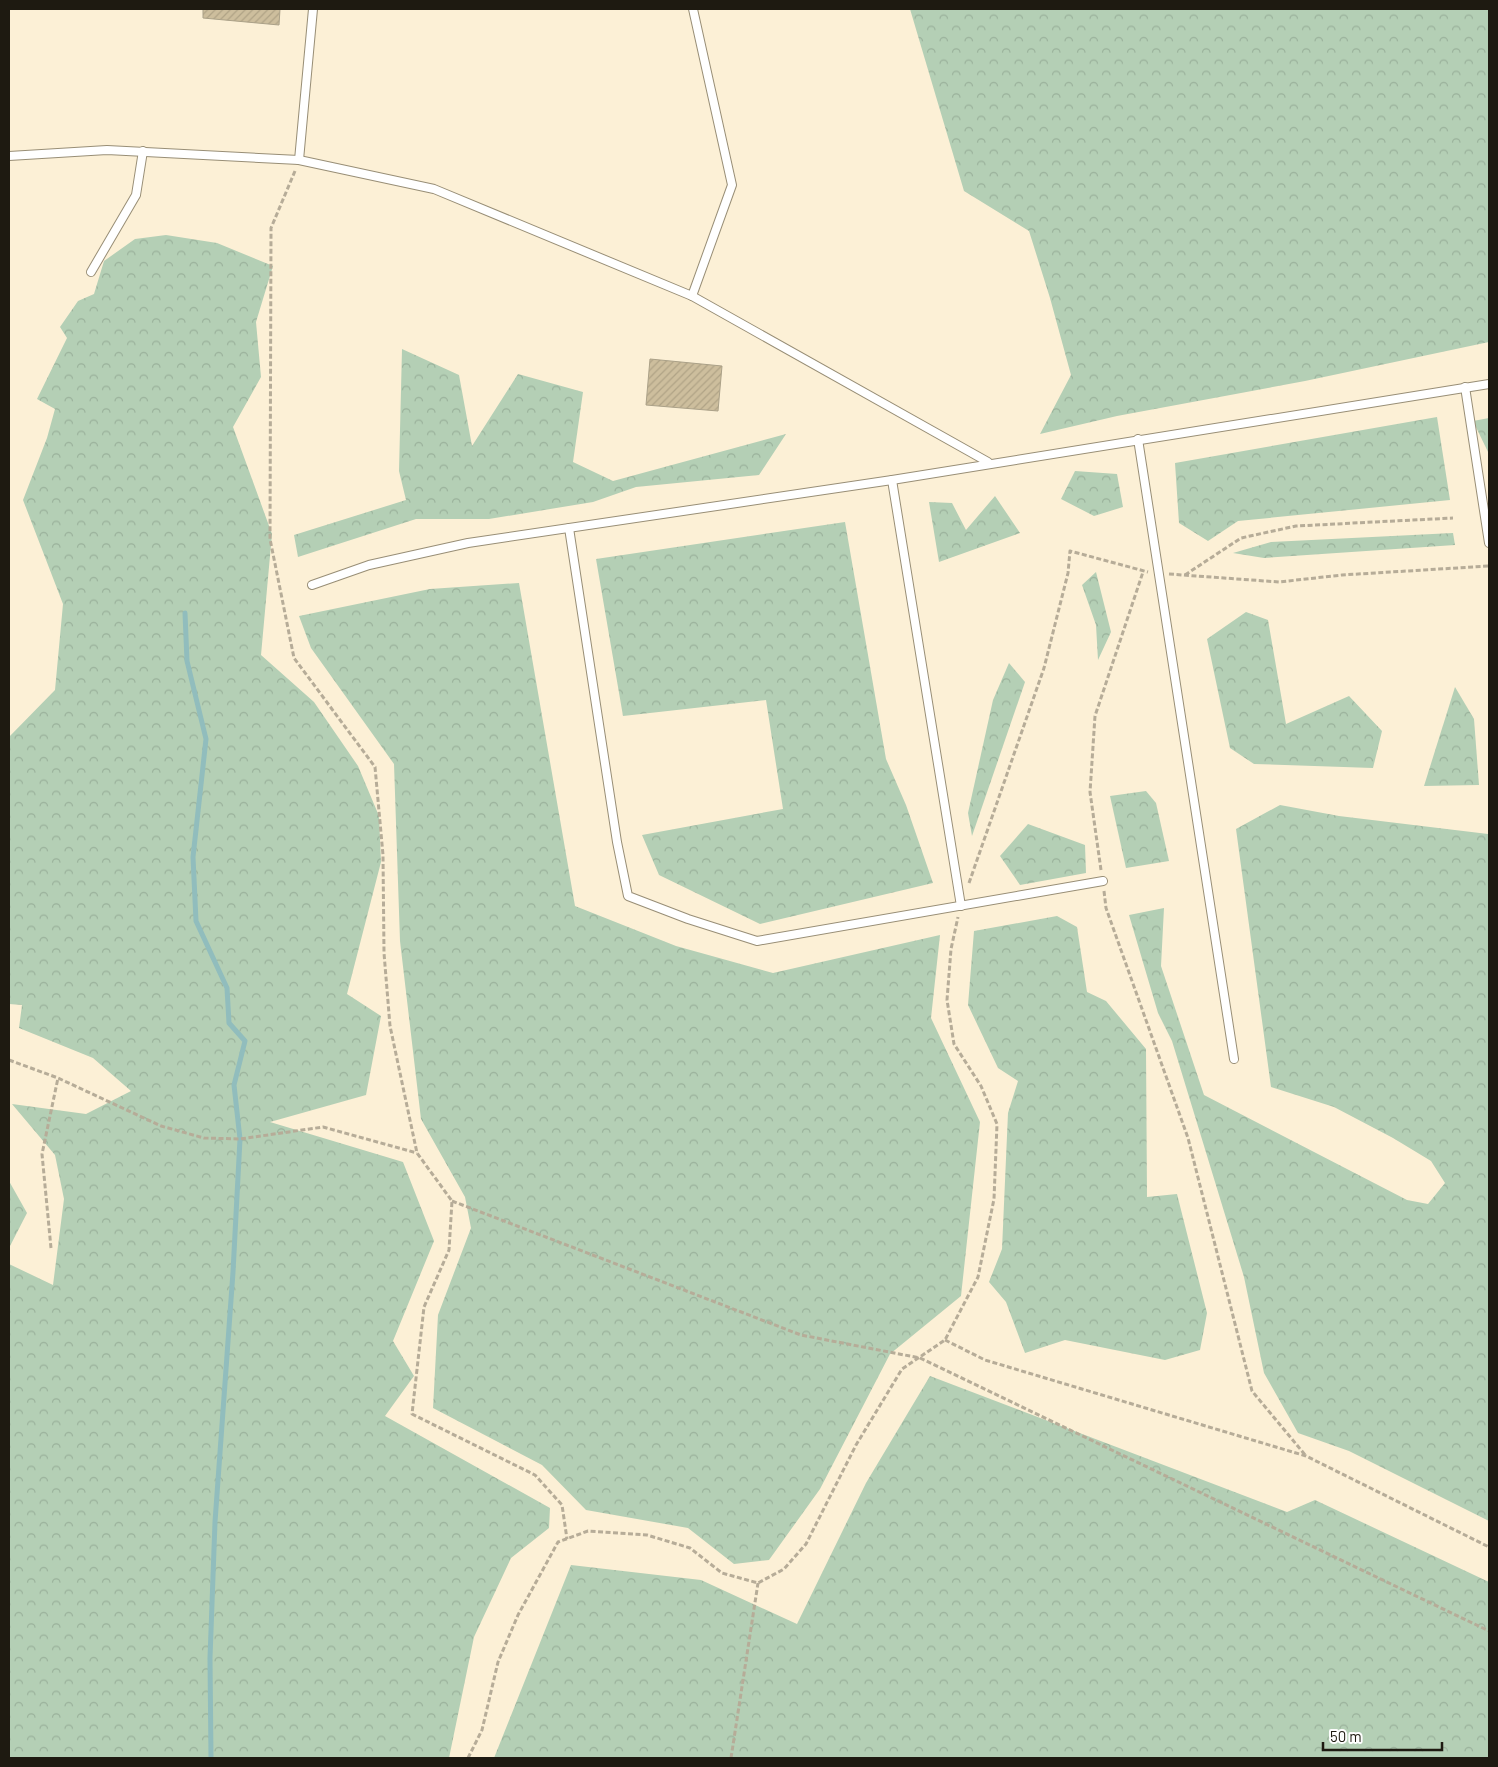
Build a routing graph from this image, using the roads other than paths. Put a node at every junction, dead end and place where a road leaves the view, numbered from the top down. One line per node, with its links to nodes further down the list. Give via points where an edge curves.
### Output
1 (313, 9): 5 (lane)
2 (692, 9): 7 (lane, via 732,185)
3 (143, 151): 4 (lane, via 90,150); 5 (lane); 6 (lane, via 136,195)
4 (9, 156)
5 (299, 160): 7 (lane, via 434,189)
6 (91, 272)
7 (692, 296): 11 (lane)
8 (1489, 384): 9 (lane)
9 (1465, 388): 10 (lane); 14 (lane)
10 (1138, 439): 11 (lane); 18 (lane)
11 (988, 462): 12 (lane)
12 (892, 480): 13 (lane); 17 (lane)
13 (569, 528): 15 (lane, via 468,543 369,565); 17 (lane, via 628,896 758,941)
14 (1489, 543)
15 (312, 585)
16 (1102, 881): 17 (lane)
17 (961, 906)
18 (1234, 1059)

